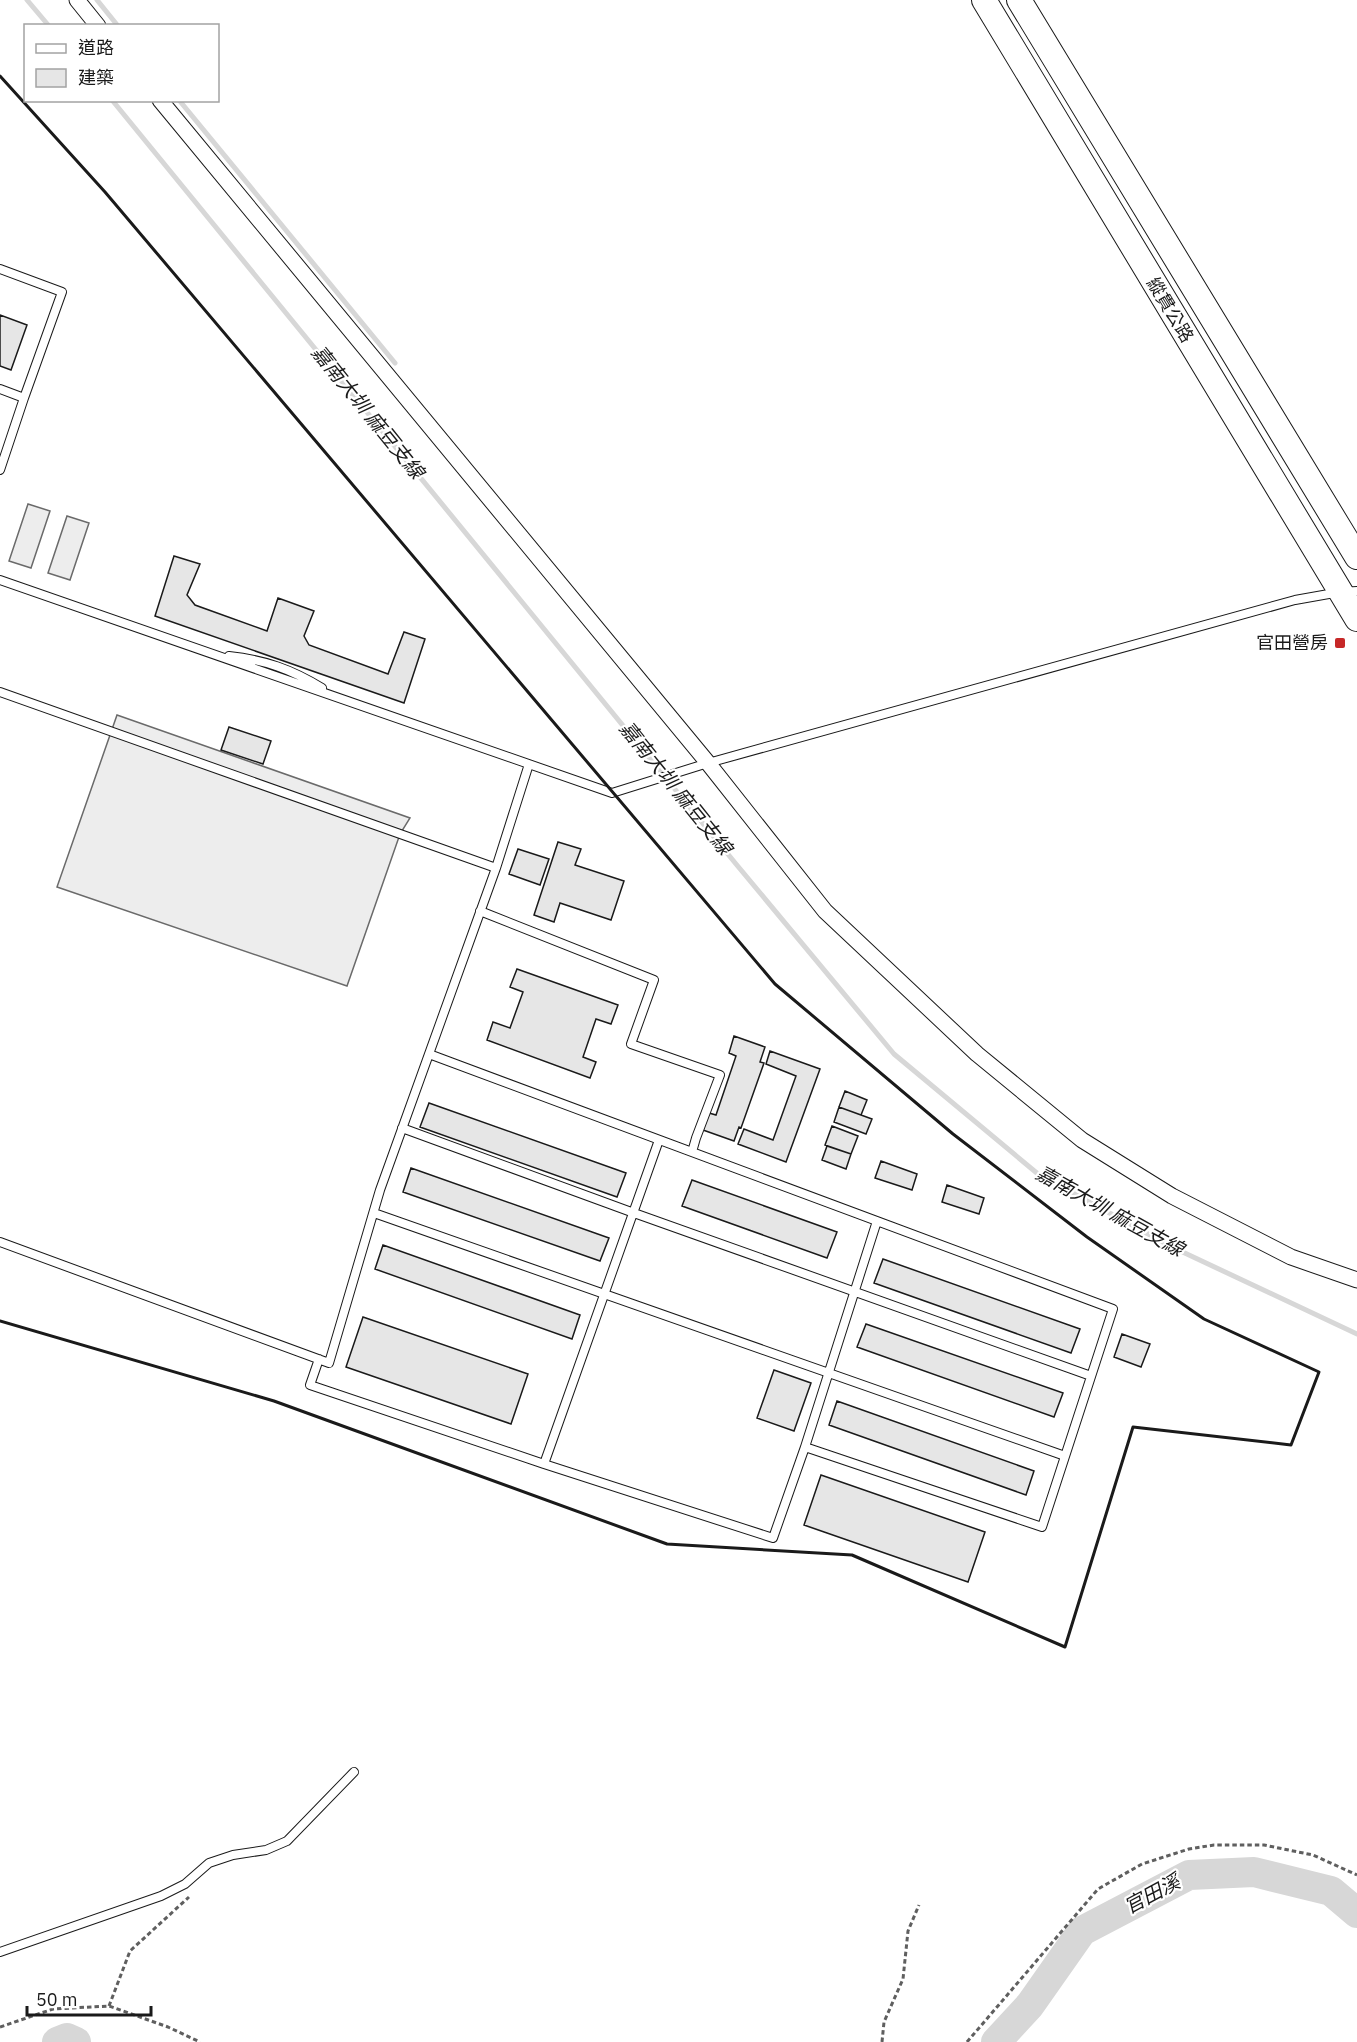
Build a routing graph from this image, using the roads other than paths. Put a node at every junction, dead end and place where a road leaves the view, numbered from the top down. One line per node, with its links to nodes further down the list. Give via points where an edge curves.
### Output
1 (77, 0): 4 (street)
2 (984, 0): 12 (main road, 縱貫公路)
3 (1019, 0): 10 (main road, 縱貫公路)
4 (96, 24)
5 (162, 102): 15 (street)
6 (0, 269): 8 (lane, via 62,292)
7 (0, 389): 8 (lane)
8 (24, 398): 9 (lane)
9 (0, 470)
10 (1357, 557)
11 (0, 580): 16 (lane)
12 (1348, 592): 13 (main road, 縱貫公路); 15 (lane, via 1295,600)
13 (1357, 619)
14 (0, 692): 17 (lane)
15 (708, 763): 16 (lane, via 612,793); 27 (street, via 825,911 977,1054 1082,1140 1172,1196 1291,1257)
16 (529, 764): 17 (lane)
17 (496, 868): 18 (lane)
18 (480, 911): 19 (lane); 22 (lane, via 654,980 631,1044 720,1075)
19 (429, 1054): 20 (lane); 21 (lane)
20 (402, 1128): 23 (lane); 24 (lane)
21 (659, 1140): 22 (lane); 24 (lane)
22 (692, 1152): 25 (lane)
23 (374, 1213): 29 (lane); 30 (lane, via 329,1363)
24 (634, 1213): 28 (lane); 29 (lane)
25 (877, 1221): 28 (lane); 32 (lane, via 1113,1309)
26 (0, 1242): 30 (lane)
27 (1357, 1280)
28 (854, 1292): 31 (lane); 32 (lane)
29 (605, 1294): 31 (lane); 35 (lane)
30 (319, 1359): 35 (lane, via 310,1385)
31 (829, 1372): 33 (lane); 34 (lane)
32 (1091, 1376): 34 (lane)
33 (805, 1447): 34 (lane, via 1042,1527); 35 (lane, via 773,1538)
34 (1065, 1456)
35 (544, 1464)
36 (354, 1772): 37 (lane, via 287,1841 209,1863 185,1884 161,1896)
37 (0, 1952)

